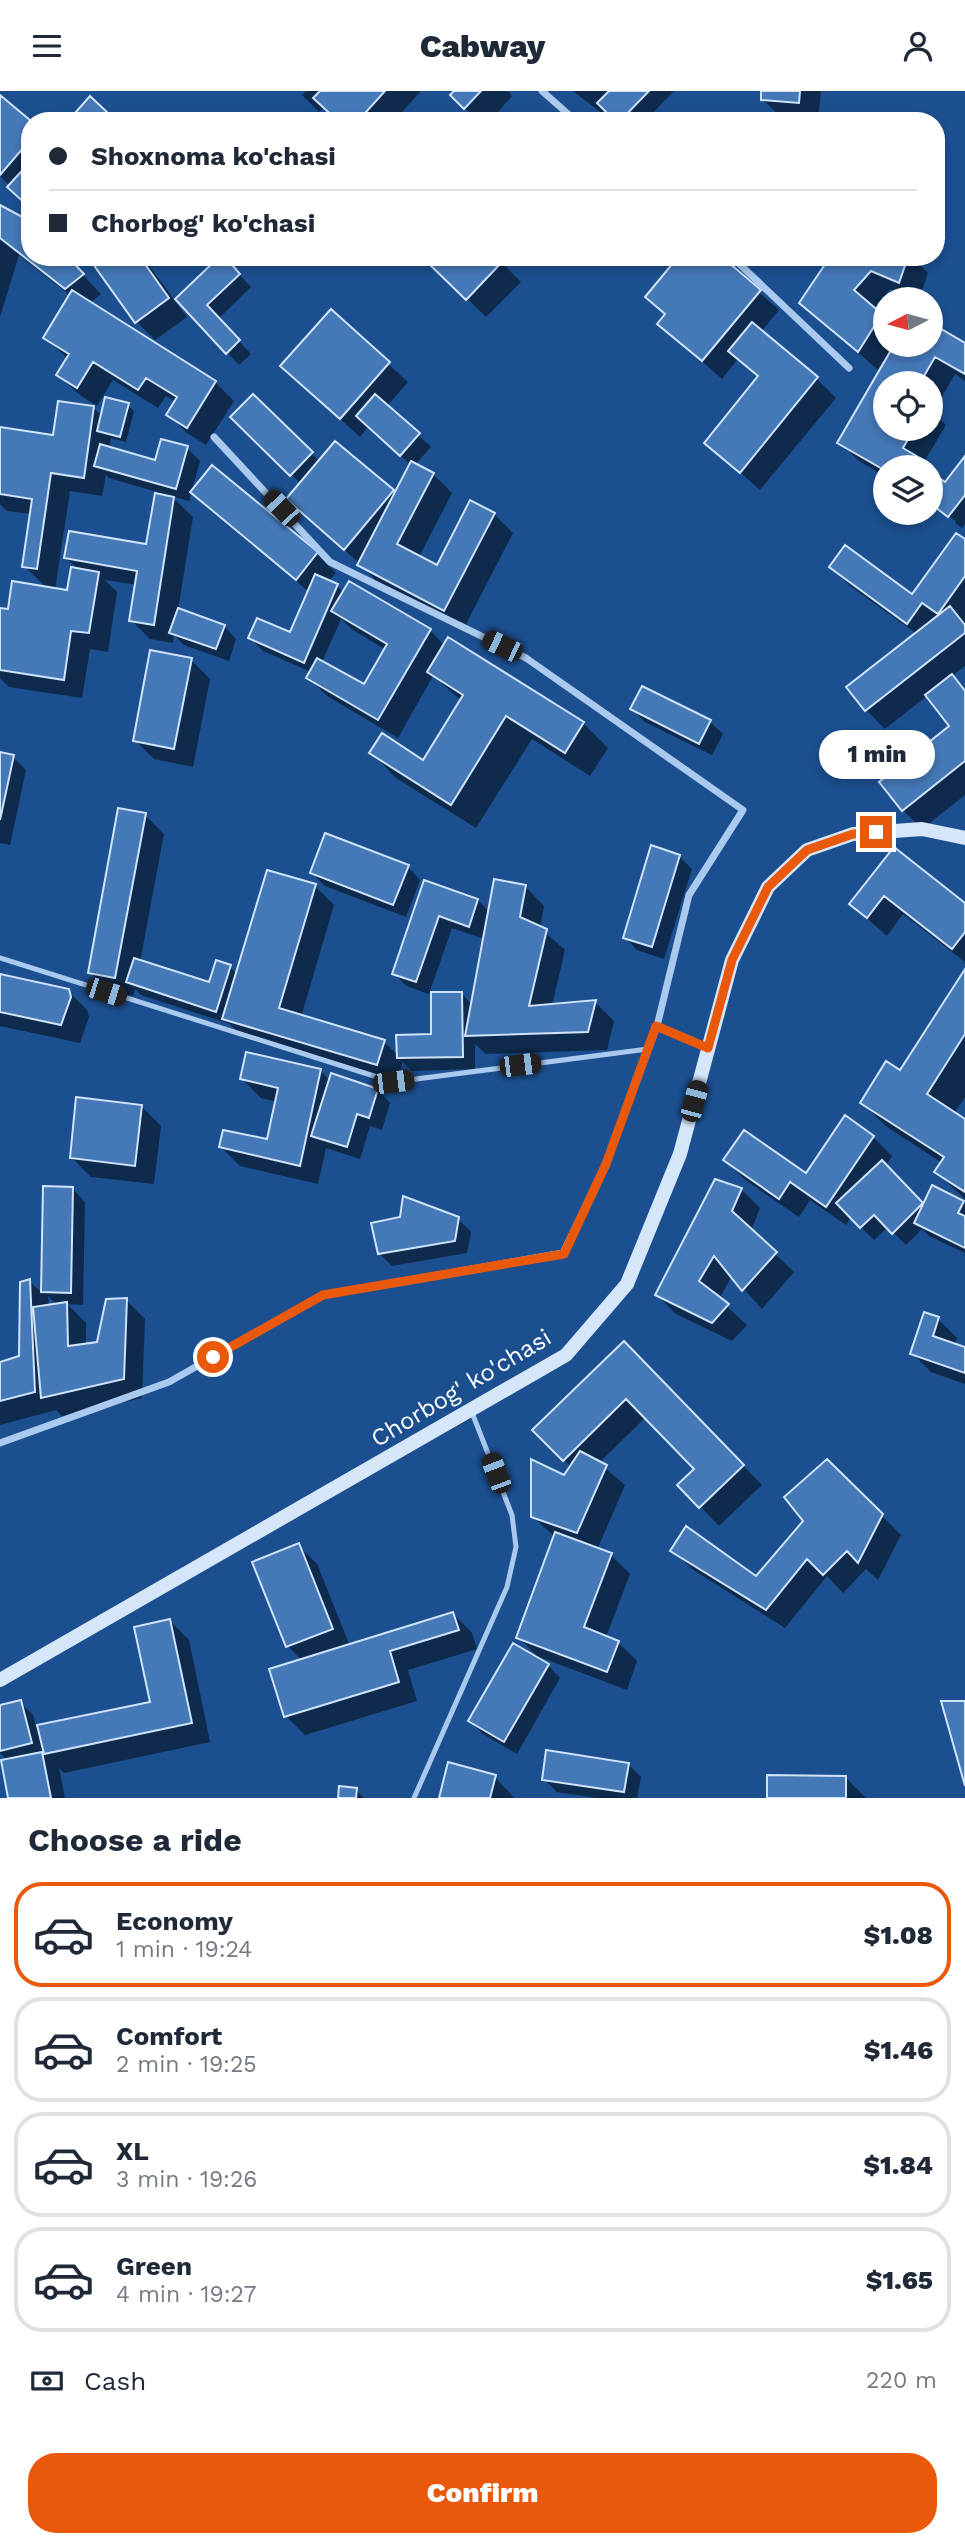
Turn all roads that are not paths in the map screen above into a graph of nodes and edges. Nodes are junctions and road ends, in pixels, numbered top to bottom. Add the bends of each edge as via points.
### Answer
1 (542, 91) edge
2 (566, 112) edge
3 (741, 266) edge
4 (849, 368) dead end
5 (214, 437) dead end
6 (965, 838) edge
7 (0, 958) edge
8 (656, 1026) junction
9 (708, 1048) junction
10 (648, 1049) junction
11 (471, 1410) junction
12 (0, 1443) edge
13 (0, 1680) edge
14 (414, 1798) edge

1 - 2 street
3 - 4 street
5 - 8 street via 331,562 526,658 743,810 690,895
6 - 9 street, Chorbog' ko'chasi via 922,829 853,834 807,850 768,887 732,960
7 - 10 lane via 393,1082
8 - 9 street
8 - 10 street
9 - 11 street, Chorbog' ko'chasi via 680,1154 627,1284 566,1355
10 - 12 street via 606,1164 564,1254 323,1295 169,1382
11 - 13 street, Chorbog' ko'chasi
11 - 14 lane via 512,1515 516,1547 507,1587

